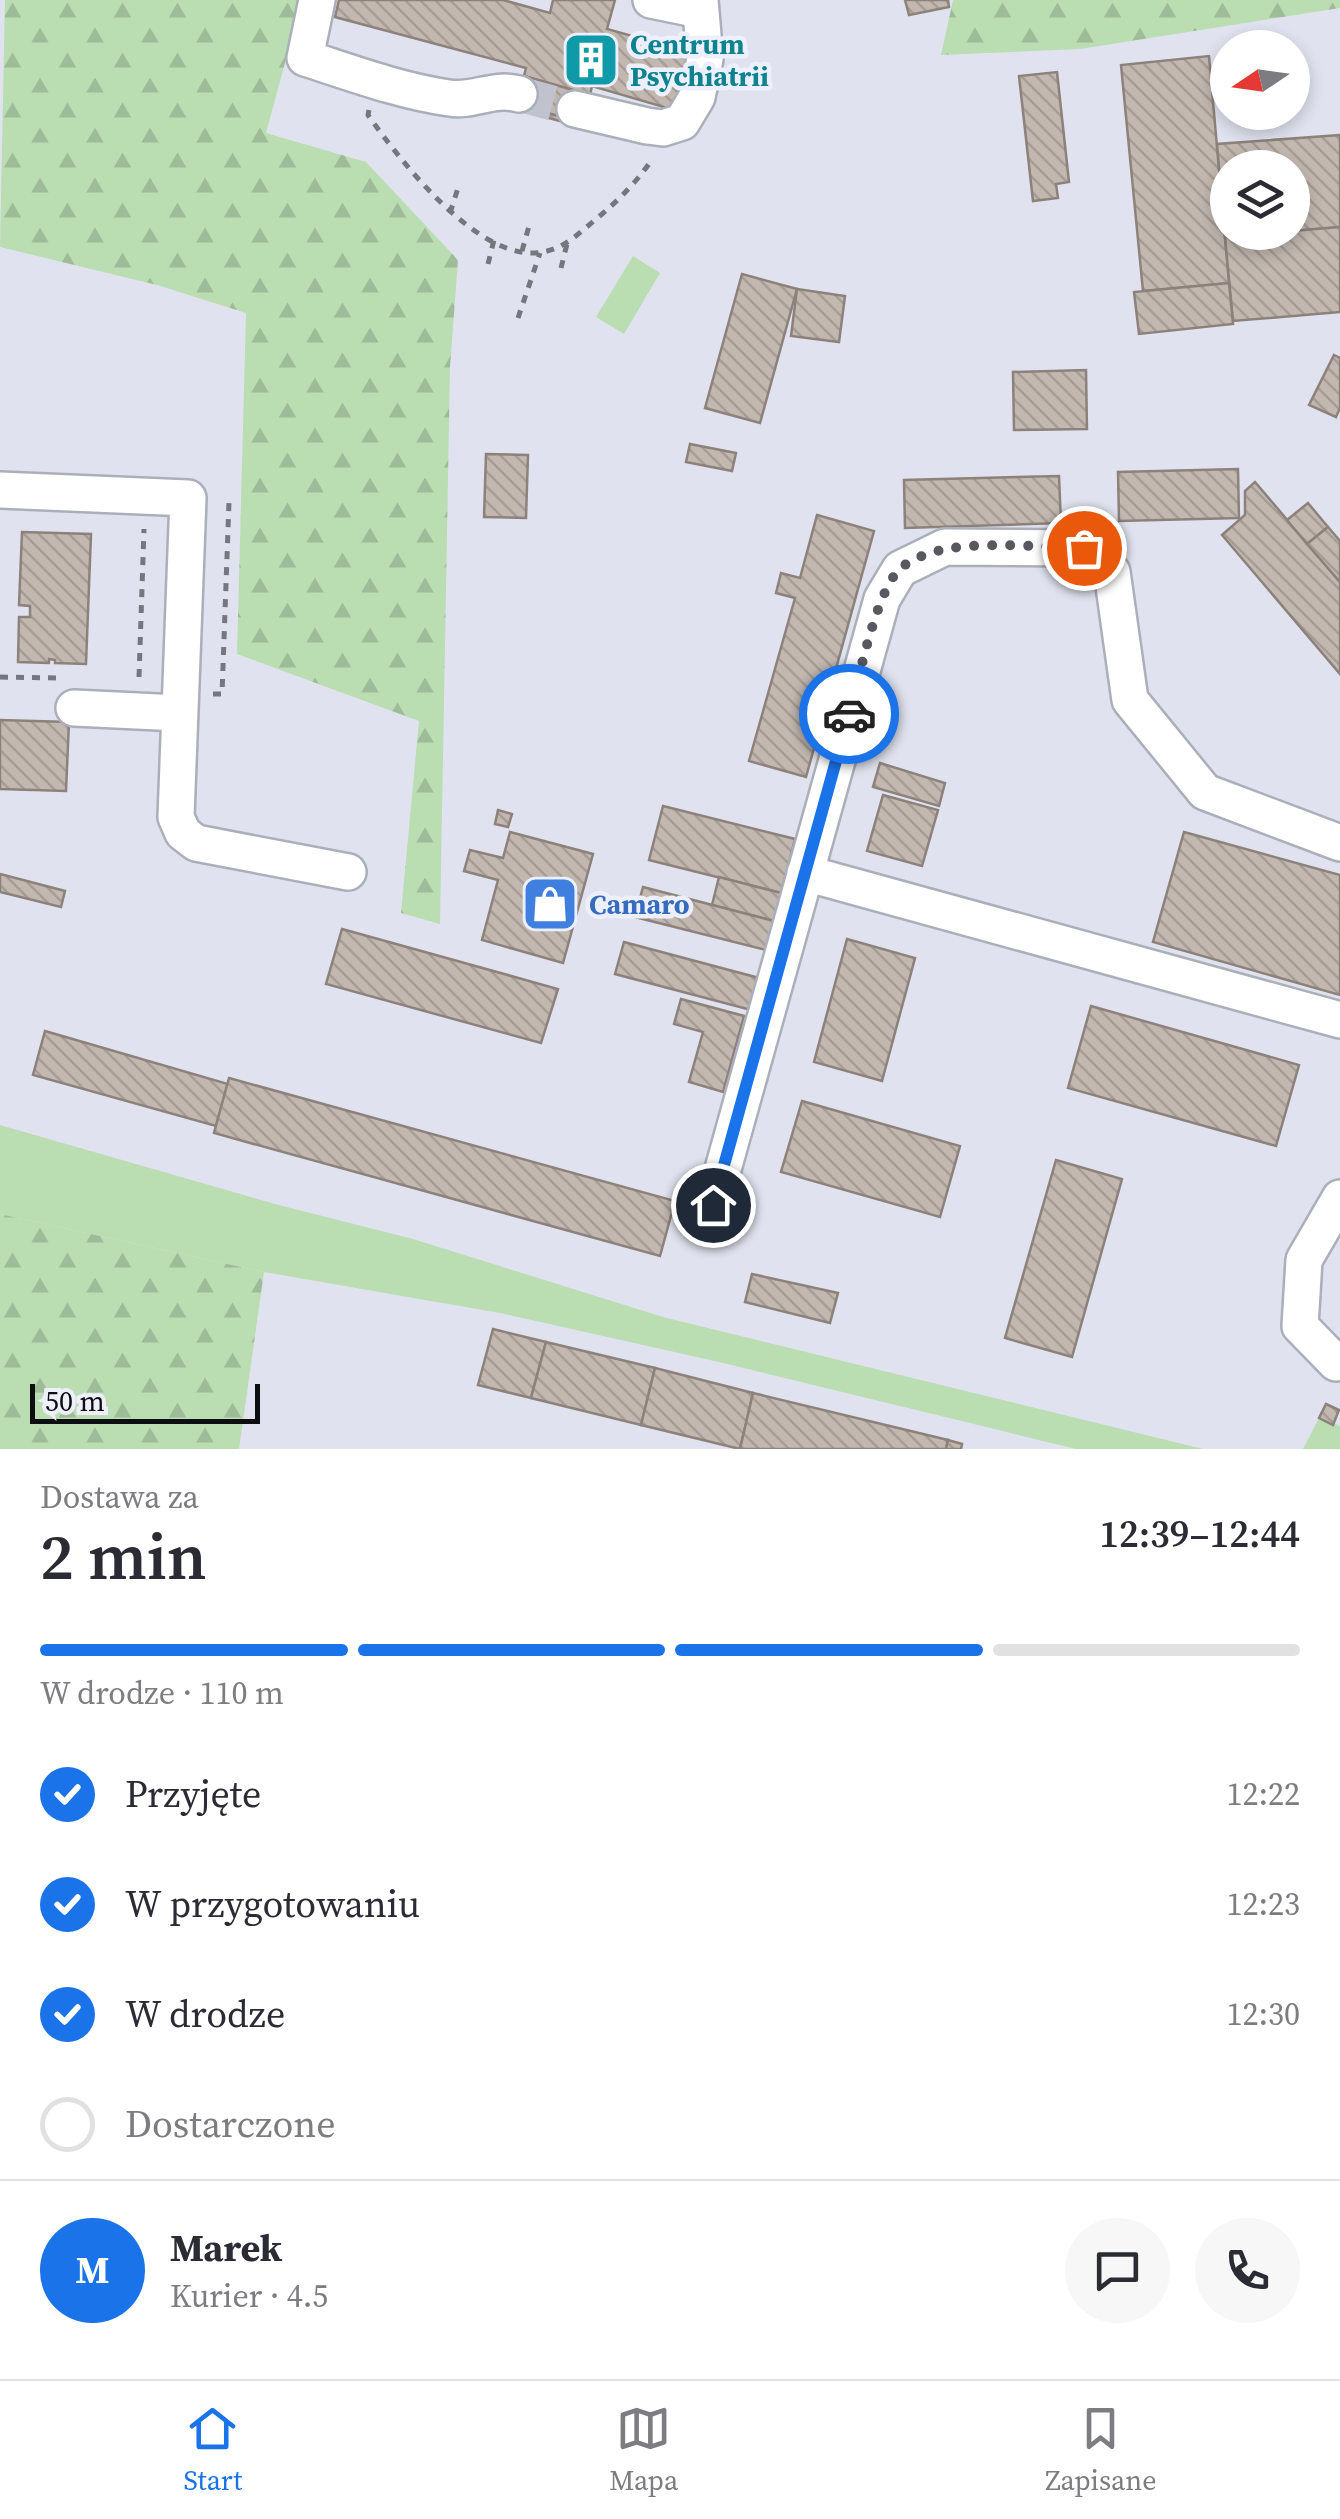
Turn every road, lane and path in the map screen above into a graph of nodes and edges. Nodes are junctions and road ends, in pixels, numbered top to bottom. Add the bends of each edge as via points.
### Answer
1 (317, 0) edge
2 (651, 0) edge
3 (700, 5) edge
4 (376, 81) junction
5 (519, 94) tunnel mouth
6 (575, 109) tunnel mouth
7 (663, 128) junction
8 (458, 188) dead end
9 (450, 213) junction
10 (529, 226) dead end
11 (494, 240) junction
12 (567, 244) junction
13 (522, 250) junction
14 (540, 253) junction
15 (488, 264) dead end
16 (561, 268) dead end
17 (518, 318) dead end
18 (0, 490) edge
19 (229, 502) dead end
20 (145, 515) dead end
21 (179, 703) junction
22 (74, 708) dead end
23 (138, 710) junction
24 (1340, 843) edge
25 (348, 872) dead end
26 (805, 873) junction
27 (1340, 1020) edge
28 (1340, 1198) edge
29 (713, 1205) dead end
30 (1336, 1363) dead end

1 - 4 lane via 304,58
2 - 3 lane
3 - 7 lane via 705,58 697,96 682,122
4 - 5 lane via 454,100 502,89
4 - 9 path via 368,114
6 - 7 lane
7 - 12 path via 664,141 623,196
8 - 9 path
9 - 11 path
10 - 13 path
11 - 13 path
11 - 15 path
12 - 14 path
12 - 16 path
13 - 14 path
14 - 17 path
18 - 21 lane via 188,498
19 - 21 path via 222,694
20 - 23 path
21 - 23 lane
21 - 25 lane via 176,817 183,833 219,848
22 - 23 lane
24 - 26 lane via 1204,792 1130,700 1112,572 1084,548 945,547 900,568 882,598
26 - 27 lane
26 - 29 lane
28 - 30 lane via 1304,1260 1300,1326

